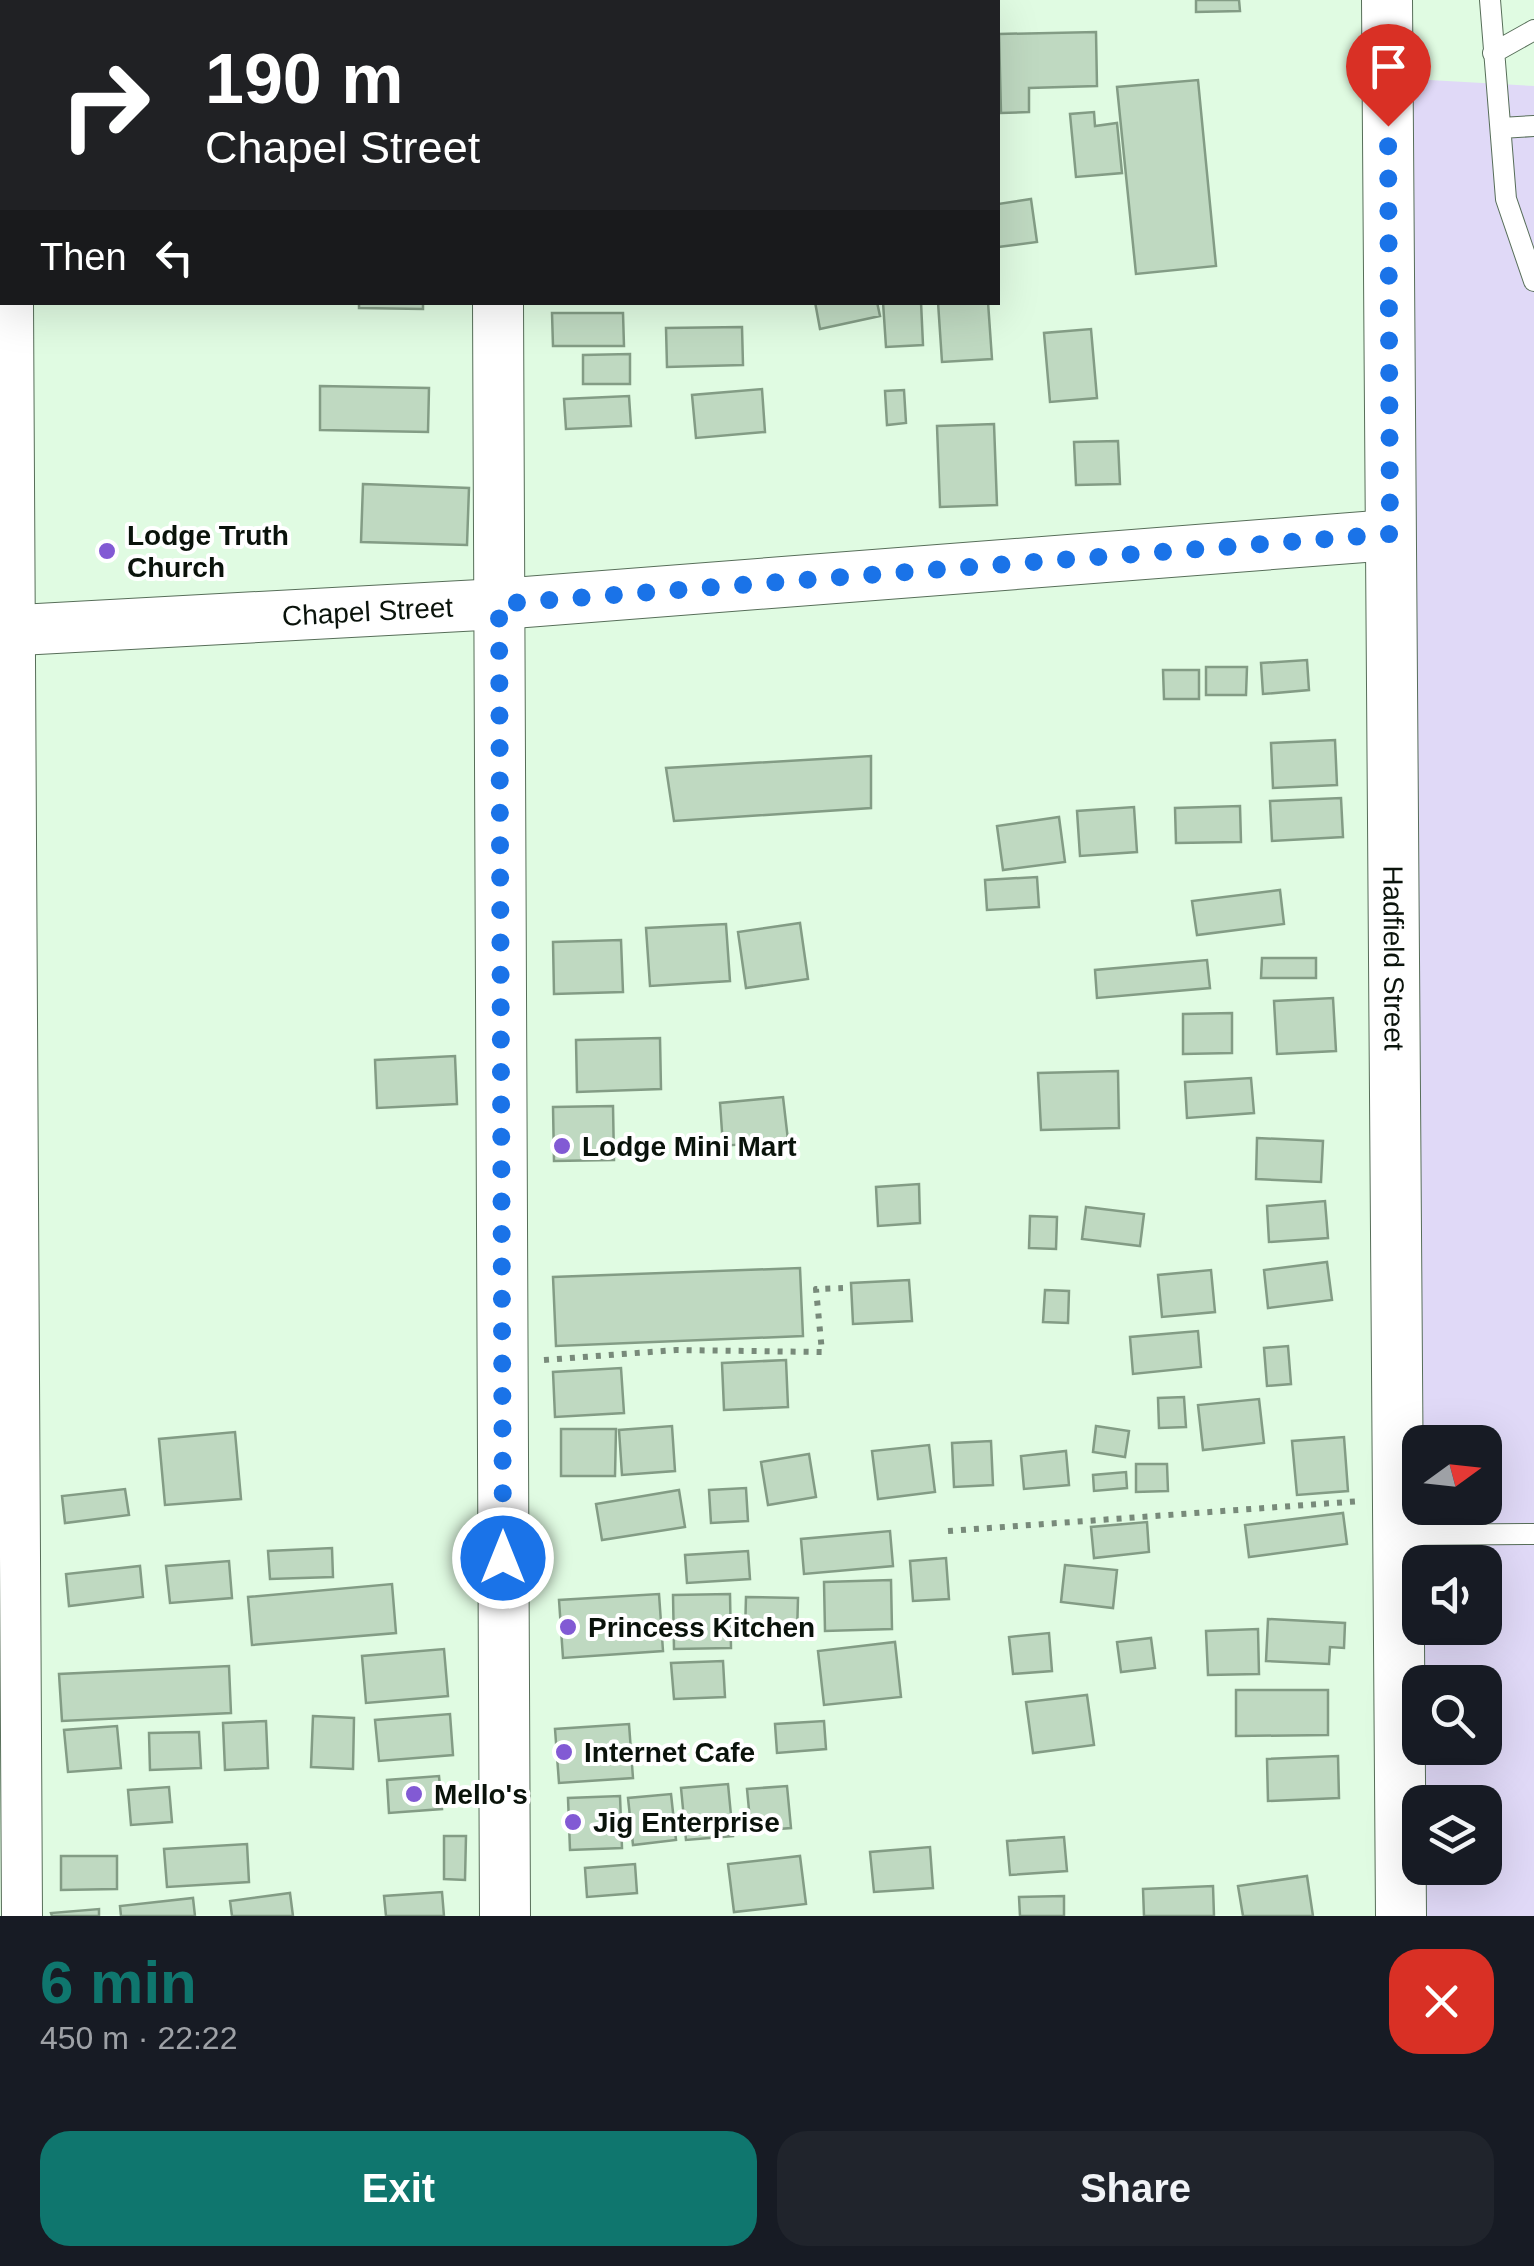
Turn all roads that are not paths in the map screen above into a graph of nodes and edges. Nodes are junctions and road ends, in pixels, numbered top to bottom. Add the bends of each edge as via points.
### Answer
1 (1387, 0) edge
2 (1490, 0) edge
3 (1534, 30) edge
4 (1493, 53) junction
5 (1534, 126) edge
6 (1501, 128) junction
7 (1526, 246) edge
8 (1534, 281) edge
9 (13, 305) edge
10 (498, 305) edge
11 (1390, 534) junction
12 (499, 604) junction
13 (7, 630) edge
14 (1398, 1516) junction
15 (1534, 1534) edge
16 (22, 1916) edge
17 (504, 1916) edge
18 (1401, 1916) edge

1 - 11 street, Hadfield Street
2 - 4 lane
3 - 4 lane
4 - 6 lane
5 - 6 lane
6 - 7 lane via 1506,199
7 - 8 lane
9 - 13 street
10 - 12 street
11 - 12 street, Chapel Street
11 - 14 street, Hadfield Street
12 - 13 street, Chapel Street
12 - 17 street
13 - 16 street
14 - 15 lane
14 - 18 street, Hadfield Street

